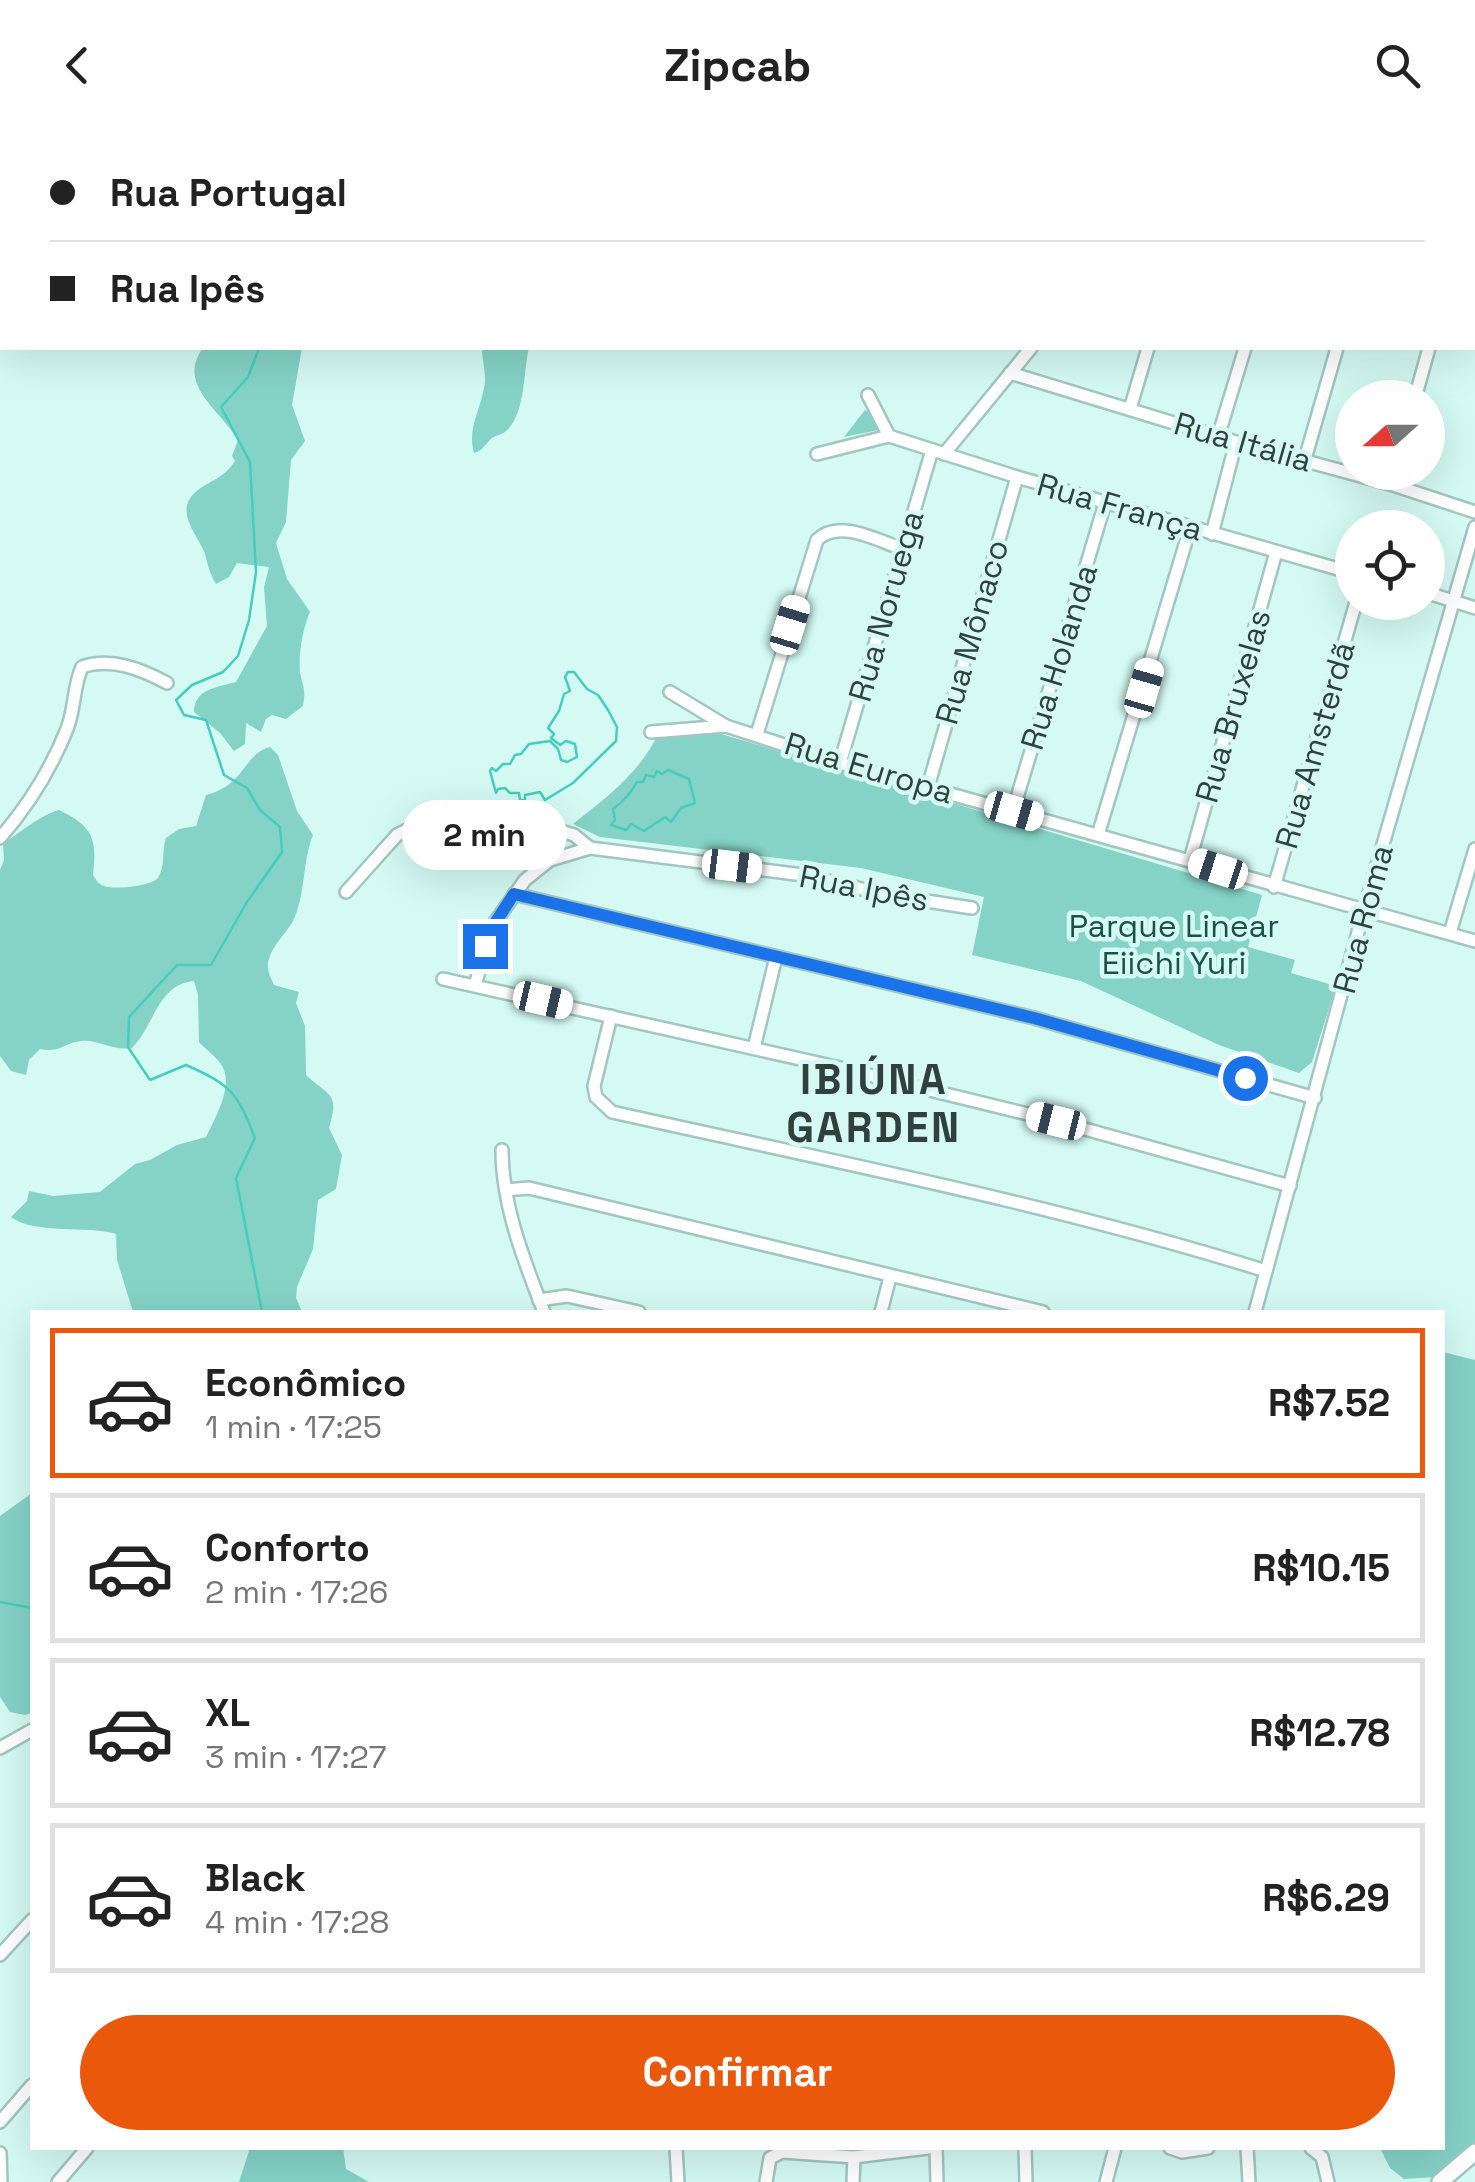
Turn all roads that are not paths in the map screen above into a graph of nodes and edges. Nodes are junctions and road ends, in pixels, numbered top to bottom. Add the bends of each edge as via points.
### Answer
1 (1029, 350) edge
2 (1147, 350) edge
3 (1244, 350) edge
4 (1336, 350) edge
5 (1428, 350) edge
6 (1010, 373) junction
7 (1420, 380) edge
8 (868, 395) dead end
9 (1130, 409) junction
10 (889, 436) junction
11 (1218, 436) junction
12 (1236, 442) junction
13 (938, 452) junction
14 (817, 454) dead end
15 (1305, 460) junction
16 (1335, 466) edge
17 (1017, 477) junction
18 (1421, 490) edge
19 (1105, 502) junction
20 (1475, 512) edge
21 (1475, 527) edge
22 (1190, 528) junction
23 (1212, 534) junction
24 (903, 549) junction
25 (1276, 552) junction
26 (1335, 568) edge
27 (1445, 598) edge
28 (1453, 600) junction
29 (1475, 608) edge
30 (1351, 620) edge
31 (167, 683) dead end
32 (670, 692) dead end
33 (726, 726) junction
34 (651, 732) dead end
35 (757, 734) junction
36 (840, 763) junction
37 (928, 787) junction
38 (1014, 811) junction
39 (547, 827) dead end
40 (1098, 835) junction
41 (0, 838) edge
42 (529, 839) dead end
43 (590, 848) junction
44 (1475, 850) edge
45 (1190, 860) junction
46 (1274, 886) junction
47 (346, 892) dead end
48 (514, 894) junction
49 (972, 908) dead end
50 (1364, 910) junction
51 (1450, 933) junction
52 (1475, 941) edge
53 (776, 957) junction
54 (443, 979) dead end
55 (475, 985) junction
56 (610, 1016) junction
57 (754, 1048) junction
58 (1315, 1098) junction
59 (502, 1150) dead end
60 (1290, 1186) junction
61 (506, 1190) junction
62 (1266, 1271) junction
63 (890, 1277) junction
64 (541, 1306) edge
65 (630, 1310) edge
66 (882, 1310) edge
67 (1033, 1310) edge
68 (1256, 1310) edge
69 (30, 1731) edge
70 (0, 1748) edge
71 (30, 1922) edge
72 (0, 1955) edge
73 (30, 2087) edge
74 (1, 2120) edge
75 (85, 2150) edge
76 (676, 2150) edge
77 (912, 2150) edge
78 (936, 2150) edge
79 (1025, 2150) edge
80 (1114, 2150) edge
81 (1247, 2150) edge
82 (1313, 2150) edge
83 (1475, 2152) edge
84 (0, 2153) edge
85 (854, 2157) junction
86 (1, 2182) edge
87 (58, 2182) edge
88 (678, 2182) edge
89 (766, 2182) edge
90 (854, 2182) edge
91 (937, 2182) edge
92 (1026, 2182) edge
93 (1106, 2182) edge
94 (1249, 2182) edge
95 (1328, 2182) edge
96 (1440, 2182) edge

1 - 6 street
2 - 9 street
3 - 11 street
4 - 15 street
5 - 7 street
6 - 9 street, Rua Itália
6 - 13 street
8 - 10 street
9 - 11 street, Rua Itália
10 - 13 street, Rua França
10 - 14 street
11 - 12 street, Rua Itália
12 - 15 street, Rua Itália
12 - 23 street
13 - 17 street, Rua França
13 - 24 street, Rua Noruega
15 - 16 street, Rua Itália
17 - 19 street, Rua França
17 - 37 street, Rua Mônaco
18 - 20 street, Rua Itália
19 - 22 street, Rua França
19 - 38 street, Rua Holanda
21 - 28 street, Rua Roma
22 - 23 street, Rua França
22 - 40 street
23 - 25 street, Rua França
24 - 35 street via 843,530 817,540
24 - 36 street, Rua Noruega
25 - 26 street, Rua França
25 - 45 street, Rua Bruxelas
27 - 28 street
28 - 29 street
28 - 50 street, Rua Roma
30 - 46 street, Rua Amsterdã
31 - 41 street via 121,665 82,668 68,726 35,792
32 - 33 street, Rua Europa
33 - 34 street, Rua Europa
33 - 35 street, Rua Europa
35 - 36 street, Rua Europa
36 - 37 street, Rua Europa
37 - 38 street, Rua Europa
38 - 40 street, Rua Europa
39 - 43 street
40 - 45 street, Rua Europa
42 - 47 street via 494,814 425,821 398,834
43 - 48 street, Rua Ipês via 550,860
43 - 49 street, Rua Ipês via 802,875
44 - 51 street
45 - 46 street, Rua Europa
46 - 50 street, Rua Europa
48 - 53 street
48 - 55 street, Rua Ipês via 493,926
50 - 51 street, Rua Europa
50 - 58 street, Rua Roma
51 - 52 street, Rua Europa
53 - 57 street
53 - 58 street via 1034,1018
54 - 55 street
55 - 56 street
56 - 57 street
56 - 62 street via 594,1086 612,1112 1154,1236
57 - 60 street
58 - 60 street, Rua Roma
59 - 61 street
60 - 62 street, Rua Roma
61 - 63 street via 528,1188
61 - 64 street
62 - 68 street, Rua Roma
63 - 66 street
63 - 67 street
64 - 65 street via 567,1296
69 - 70 street
71 - 72 street
73 - 74 street
75 - 87 street
76 - 88 street
77 - 85 street
78 - 91 street
79 - 92 street
80 - 93 street
81 - 94 street
82 - 95 street
83 - 96 main road
84 - 86 street
85 - 89 street via 782,2152 770,2158
85 - 90 street

